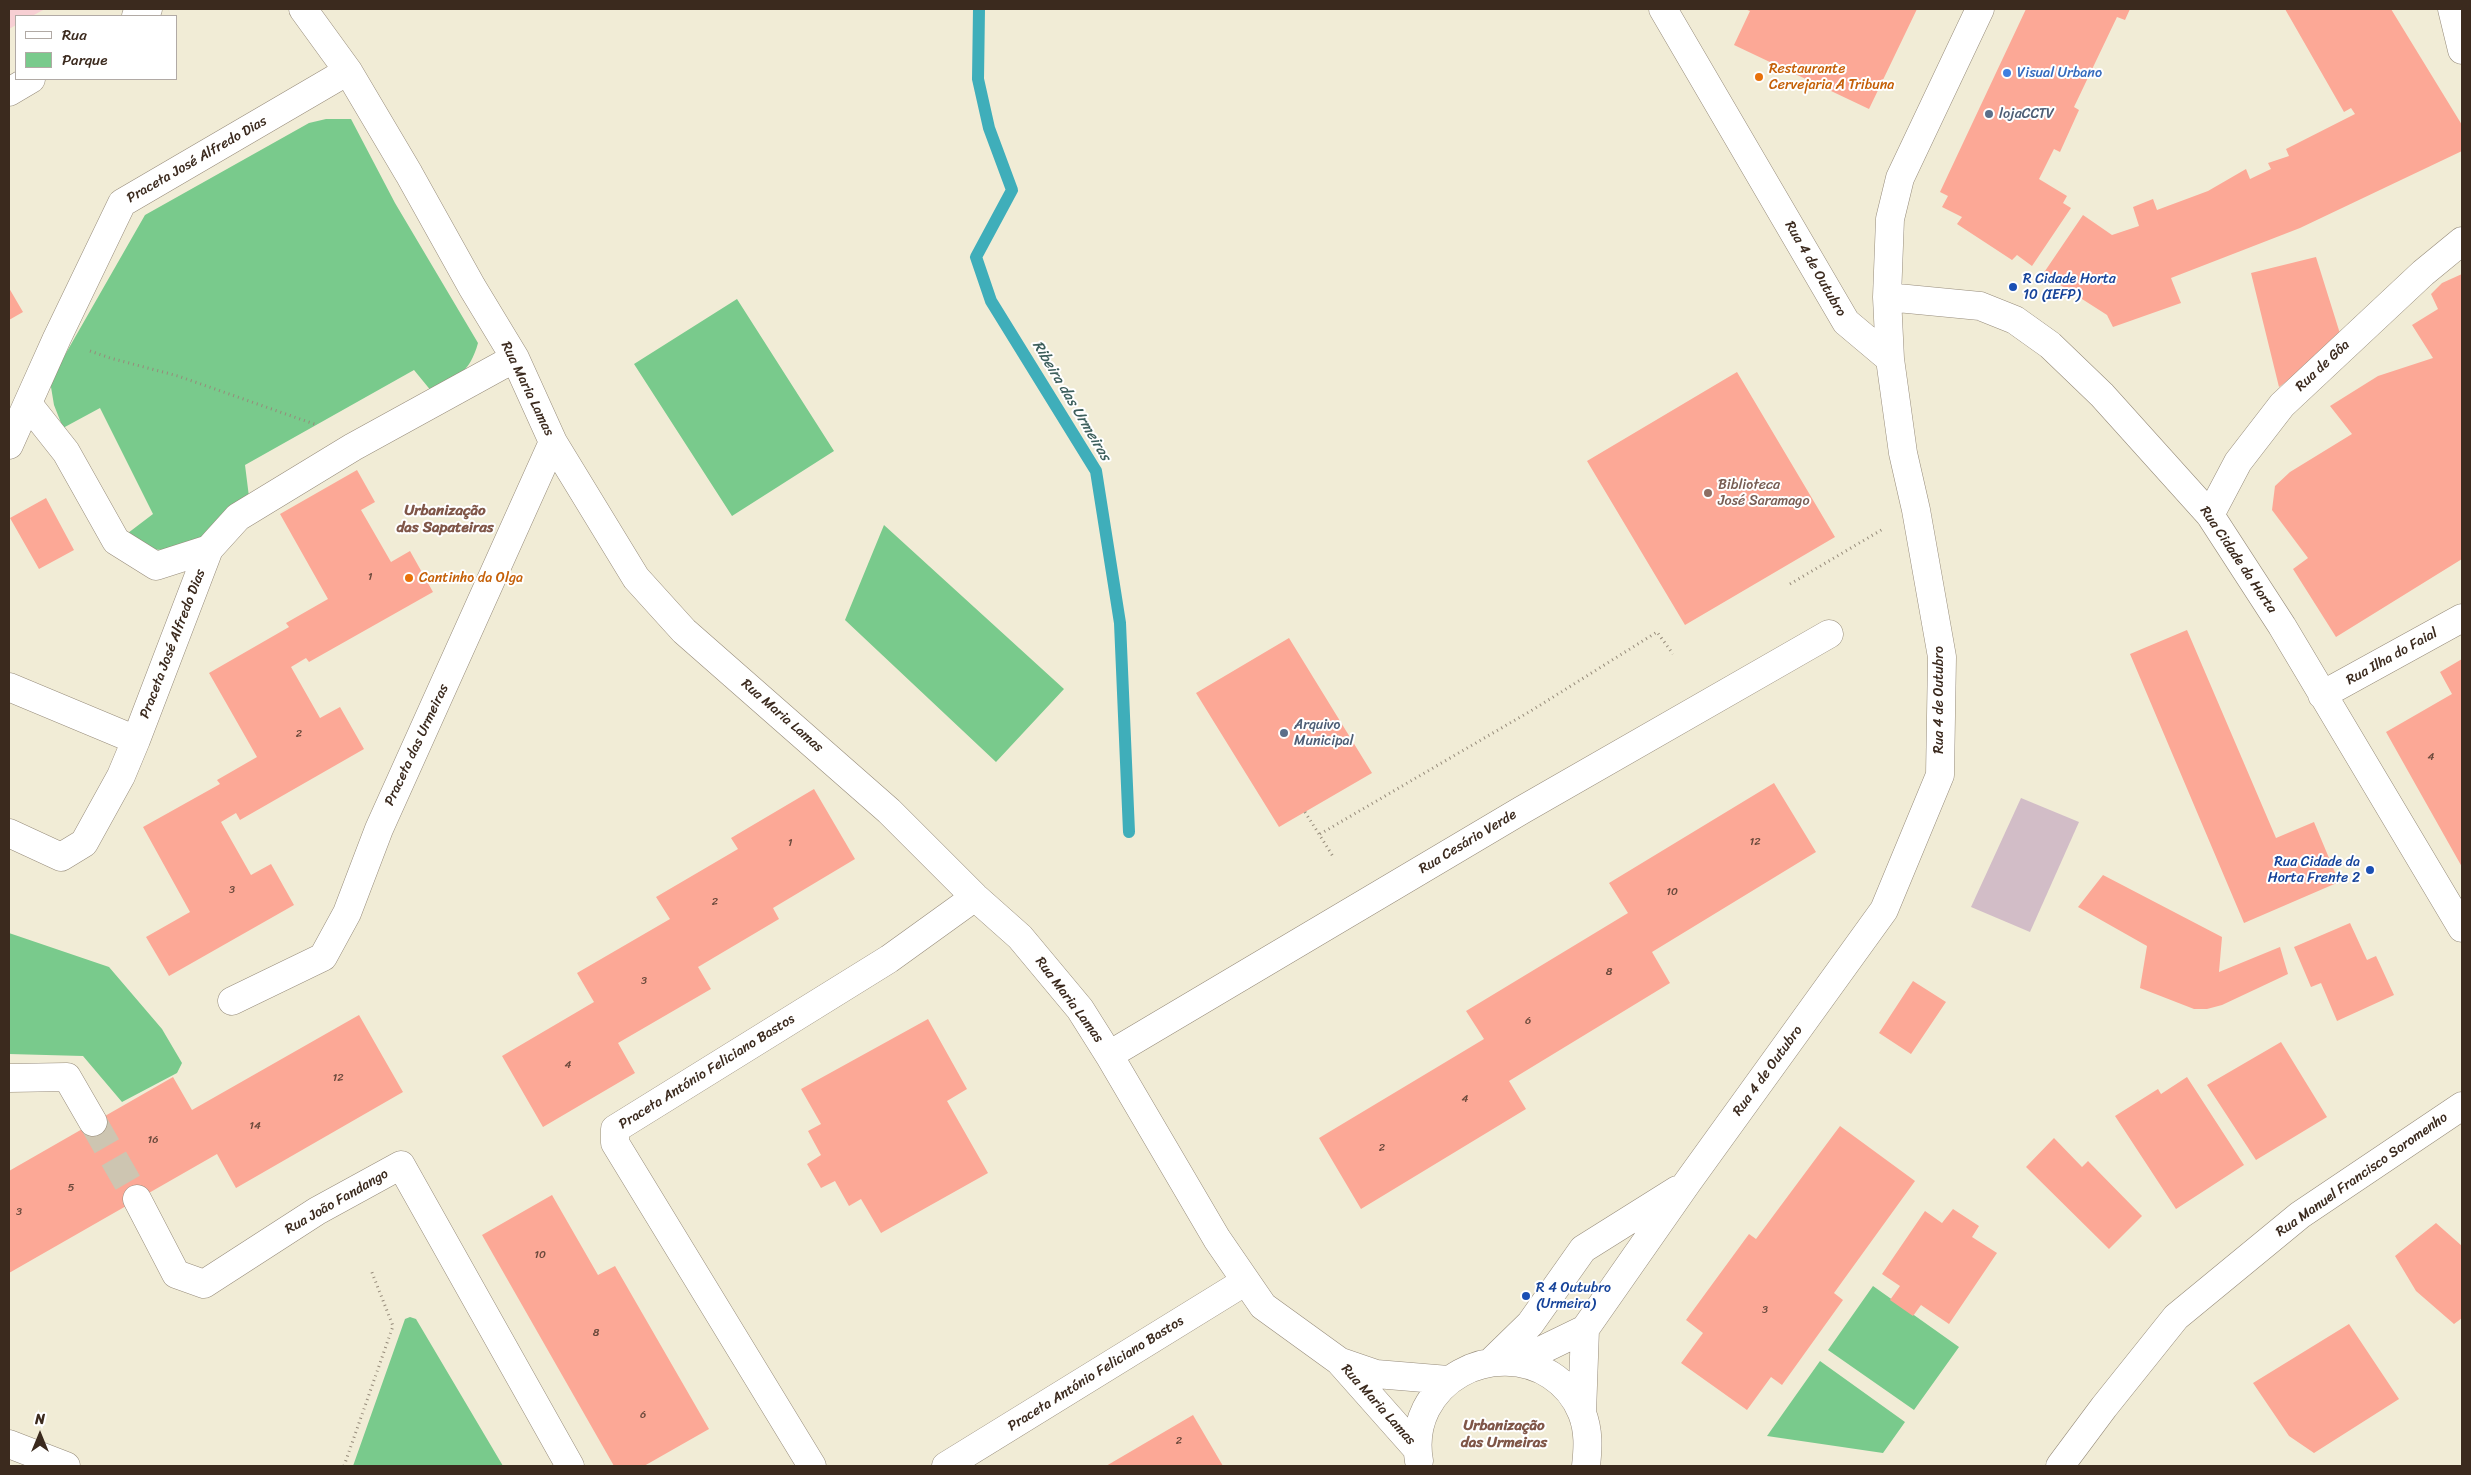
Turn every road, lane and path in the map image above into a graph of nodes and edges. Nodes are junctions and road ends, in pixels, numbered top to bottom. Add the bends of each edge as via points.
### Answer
1 (303, 9) edge
2 (1663, 9) edge
3 (1980, 9) edge
4 (2452, 9) edge
5 (2462, 50) edge
6 (348, 71) junction
7 (29, 80) edge
8 (9, 92) edge
9 (2462, 241) edge
10 (1887, 296) junction
11 (57, 338) junction
12 (515, 358) junction
13 (1890, 359) junction
14 (28, 404) junction
15 (553, 442) junction
16 (9, 444) edge
17 (352, 447) junction
18 (1916, 510) junction
19 (2210, 514) junction
20 (209, 549) junction
21 (1790, 584) dead end
22 (2462, 618) edge
23 (1829, 634) dead end
24 (1673, 654) dead end
25 (9, 687) edge
26 (2322, 695) junction
27 (136, 740) junction
28 (1305, 812) dead end
29 (9, 833) edge
30 (1320, 834) junction
31 (1334, 858) dead end
32 (975, 897) junction
33 (2462, 928) edge
34 (232, 1001) dead end
35 (1109, 1055) junction
36 (9, 1078) edge
37 (2462, 1106) edge
38 (93, 1122) tunnel mouth
39 (1687, 1183) junction
40 (137, 1200) tunnel mouth
41 (371, 1270) dead end
42 (1246, 1281) junction
43 (1585, 1329) junction
44 (1339, 1361) junction
45 (1504, 1362) junction
46 (1448, 1380) junction
47 (1582, 1413) junction
48 (9, 1444) edge
49 (1419, 1458) edge
50 (66, 1466) edge
51 (344, 1466) edge
52 (570, 1466) edge
53 (812, 1466) edge
54 (946, 1466) edge
55 (1586, 1466) edge
56 (1595, 1466) edge
57 (2060, 1466) edge

1 - 6 street, Rua Maria Lamas
2 - 13 street, Rua 4 de Outubro via 1846,322
3 - 10 street via 1900,178 1890,219
4 - 5 street
6 - 11 street, Praceta José Alfredo Dias via 122,203
6 - 12 street, Rua Maria Lamas
7 - 8 street
9 - 19 street, Rua de Gôa via 2423,273 2282,405 2238,462
10 - 13 street
10 - 19 street, Rua Cidade da Horta via 1980,306 2015,320 2050,345 2102,395
11 - 14 street, Praceta José Alfredo Dias
11 - 17 path via 337,432
12 - 15 street, Rua Maria Lamas
12 - 17 street, Praceta José Alfredo Dias
13 - 18 street, Rua 4 de Outubro via 1903,453
14 - 16 street, Praceta José Alfredo Dias
14 - 20 street, Praceta José Alfredo Dias via 66,452 116,541 156,566
15 - 32 street, Rua Maria Lamas via 636,578 684,631 889,811
15 - 34 street, Praceta das Urmeiras via 379,829 346,914 323,957
17 - 20 street, Praceta José Alfredo Dias via 238,517
18 - 21 path
18 - 39 street, Rua 4 de Outubro via 1942,657 1940,775 1884,910
19 - 26 street, Rua Cidade da Horta
20 - 27 street, Praceta José Alfredo Dias
22 - 26 street, Rua Ilha do Faial
23 - 35 street, Rua Cesário Verde via 1522,810
24 - 30 path via 1657,632 1534,709
25 - 27 street
26 - 33 street, Rua Cidade da Horta
27 - 29 street, Praceta José Alfredo Dias via 121,776 84,843 61,857
28 - 30 path
30 - 31 path
32 - 35 street, Rua Maria Lamas via 1020,937 1080,1010
32 - 53 street, Praceta António Feliciano Bastos via 889,959 615,1129 615,1143
35 - 42 street, Rua Maria Lamas
36 - 38 street via 67,1078
37 - 57 street, Rua Manuel Francisco Soromenho via 2300,1215 2176,1317
39 - 43 street, Rua 4 de Outubro
39 - 45 street via 1583,1249
40 - 52 street, Rua João Fandango via 176,1274 204,1284 318,1211 401,1165
41 - 51 path via 393,1326
42 - 44 street, Rua Maria Lamas via 1263,1306
42 - 54 street, Praceta António Feliciano Bastos
43 - 45 street, Rua 4 de Outubro
43 - 47 street
44 - 46 street, Rua Maria Lamas via 1376,1374
44 - 49 street, Rua Maria Lamas
45 - 46 street, Rua 4 de Outubro via 1468,1368
45 - 47 street via 1544,1371 1566,1389
46 - 49 street via 1432,1399 1421,1420
47 - 55 street via 1589,1438
48 - 50 street
55 - 56 street

